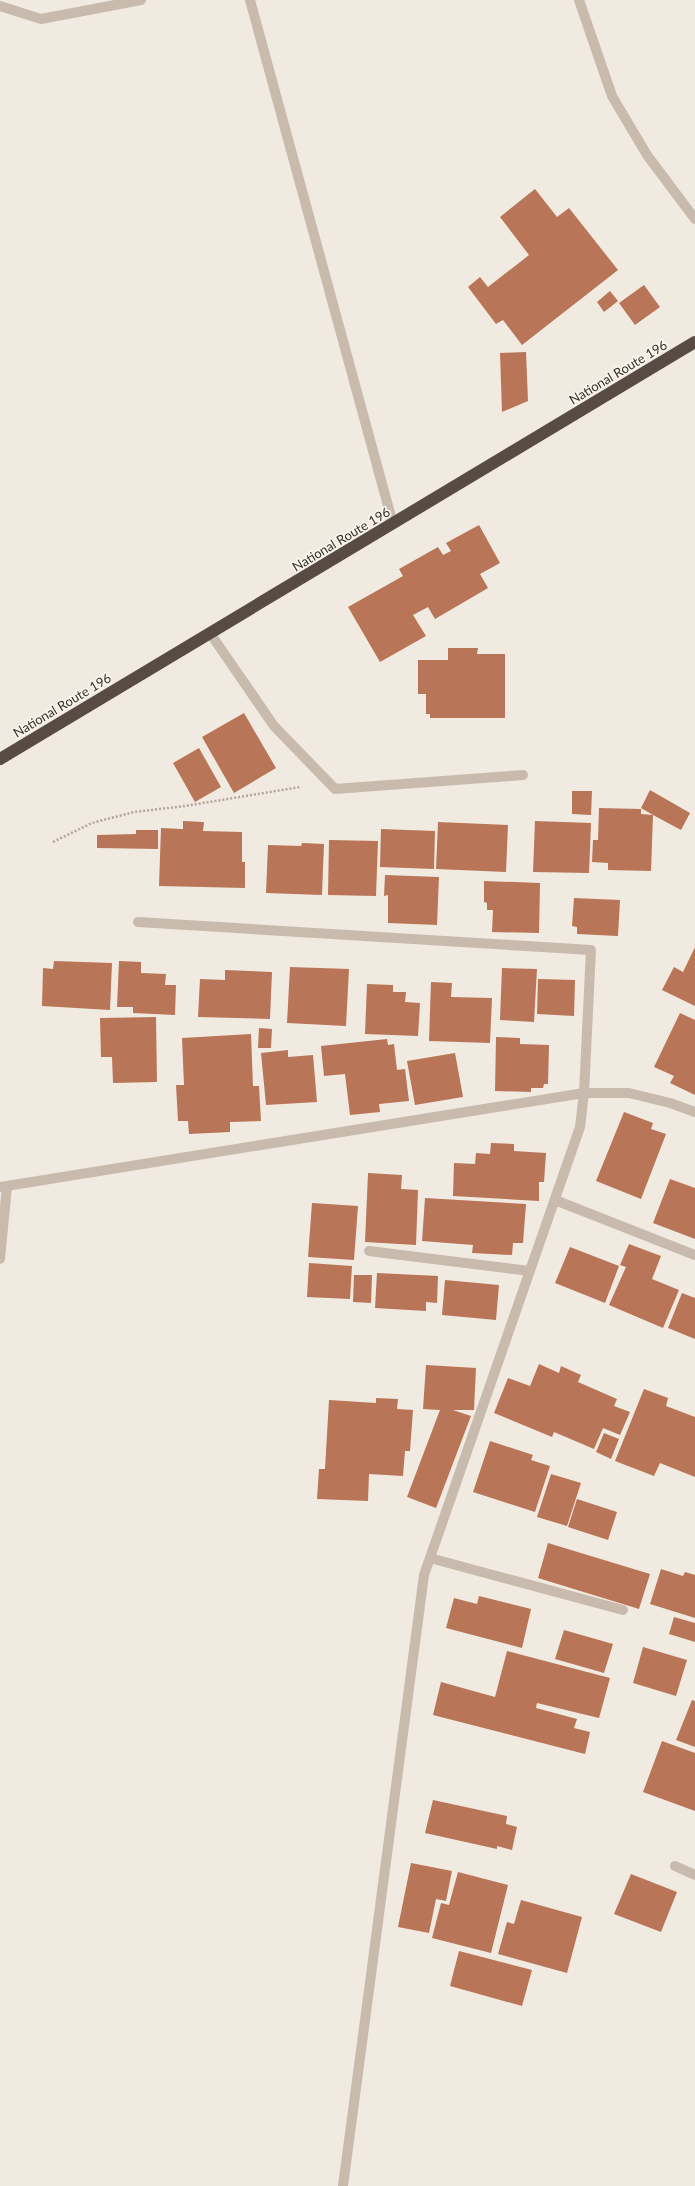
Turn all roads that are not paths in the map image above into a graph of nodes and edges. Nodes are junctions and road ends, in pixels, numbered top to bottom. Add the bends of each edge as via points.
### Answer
1 (141, 0) edge
2 (250, 0) edge
3 (579, 0) edge
4 (0, 6) edge
5 (695, 219) edge
6 (695, 342) edge
7 (393, 524) junction
8 (210, 633) junction
9 (0, 759) edge
10 (523, 775) dead end
11 (138, 922) dead end
12 (584, 1093) junction
13 (695, 1112) edge
14 (4, 1187) edge
15 (555, 1200) junction
16 (369, 1251) dead end
17 (695, 1255) edge
18 (0, 1259) edge
19 (530, 1271) junction
20 (430, 1558) junction
21 (623, 1610) dead end
22 (675, 1866) dead end
23 (695, 1875) edge
24 (343, 2186) edge

1 - 4 street via 41,19
2 - 7 street
3 - 5 street via 612,96 646,155
6 - 7 highway, National Route 196
7 - 8 highway, National Route 196
8 - 9 highway, National Route 196
8 - 10 street via 274,726 335,789
11 - 12 street via 591,950
12 - 13 street via 629,1093
12 - 14 street
12 - 15 street via 580,1127
14 - 18 street
15 - 17 street
15 - 19 street
16 - 19 street
19 - 20 street
20 - 21 street
20 - 24 street via 424,1574
22 - 23 street

